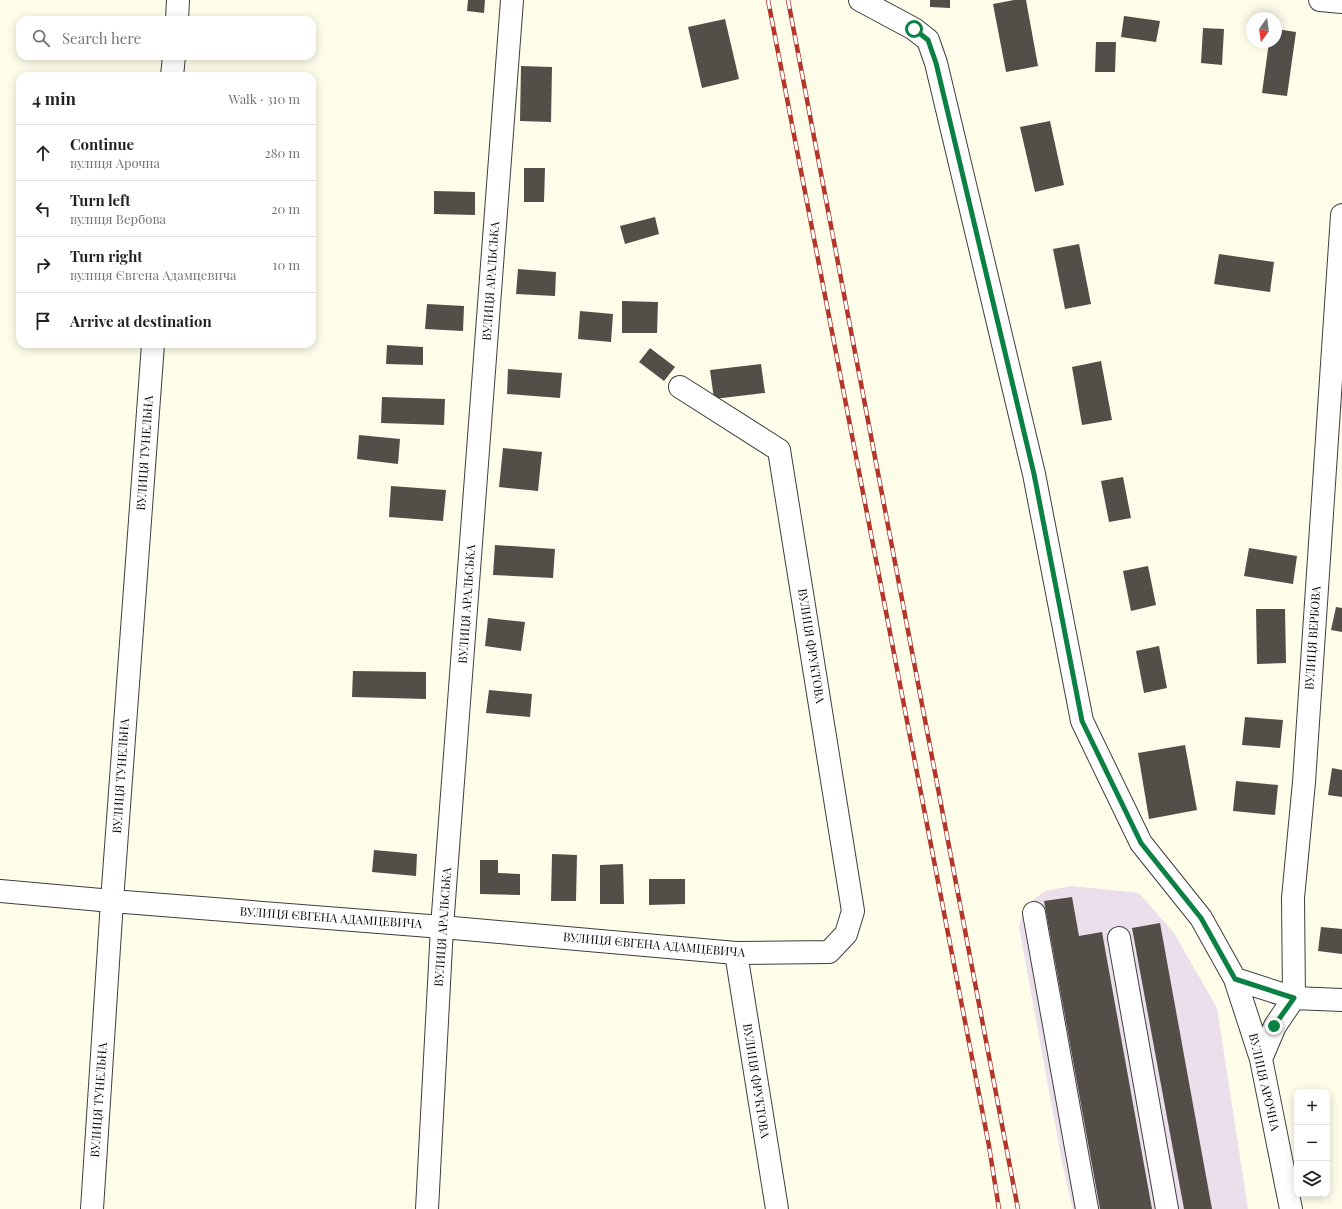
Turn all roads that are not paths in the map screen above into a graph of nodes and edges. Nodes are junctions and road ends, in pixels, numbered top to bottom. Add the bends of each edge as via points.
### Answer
1 (178, 0) edge
2 (512, 0) edge
3 (860, 0) edge
4 (1320, 0) edge
5 (1342, 2) edge
6 (177, 16) edge
7 (174, 60) edge
8 (172, 72) edge
9 (1342, 216) edge
10 (153, 348) edge
11 (680, 387) dead end
12 (0, 891) edge
13 (112, 901) junction
14 (1034, 913) dead end
15 (442, 927) junction
16 (1119, 938) dead end
17 (829, 952) joint
18 (736, 953) junction
19 (1235, 979) junction
20 (1294, 998) junction
21 (1342, 1000) edge
22 (1261, 1059) junction
23 (92, 1209) edge
24 (427, 1209) edge
25 (777, 1209) edge
26 (1087, 1209) edge
27 (1167, 1209) edge
28 (1291, 1209) edge

1 - 6 street
2 - 15 street, ВУЛИЦЯ АРАЛЬСЬКА
3 - 19 street, ВУЛИЦЯ АРОЧНА via 914,29 928,40 936,63 1034,474 1082,721 1141,843 1201,918
4 - 5 street
7 - 8 street
9 - 20 street, ВУЛИЦЯ ВЕРБОВА via 1304,774 1293,898
10 - 13 street, ВУЛИЦЯ ТУНЕЛЬНА
11 - 17 street, ВУЛИЦЯ ФРУКТОВА via 779,450 853,911 846,934
12 - 13 street, ВУЛИЦЯ ЄВГЕНА АДАМЦЕВИЧА
13 - 15 street, ВУЛИЦЯ ЄВГЕНА АДАМЦЕВИЧА
13 - 23 street, ВУЛИЦЯ ТУНЕЛЬНА
14 - 26 street
15 - 18 street, ВУЛИЦЯ ЄВГЕНА АДАМЦЕВИЧА
15 - 24 street, ВУЛИЦЯ АРАЛЬСЬКА
16 - 27 street
17 - 18 street, ВУЛИЦЯ ЄВГЕНА АДАМЦЕВИЧА
18 - 25 street, ВУЛИЦЯ ФРУКТОВА
19 - 20 street
19 - 22 street, ВУЛИЦЯ АРОЧНА
20 - 21 street
20 - 22 street via 1274,1026
22 - 28 street, ВУЛИЦЯ АРОЧНА

